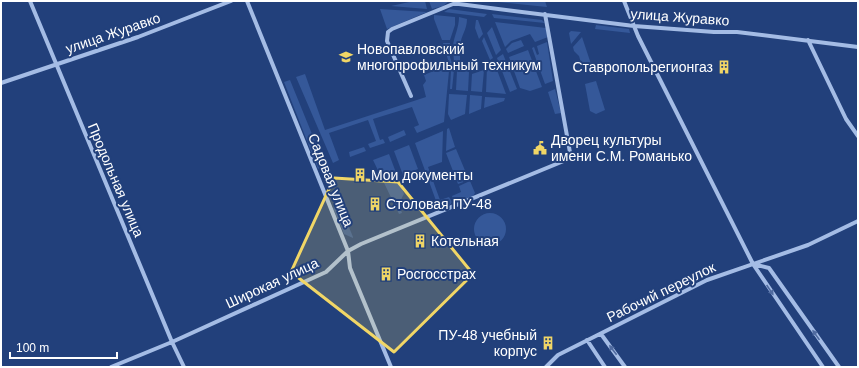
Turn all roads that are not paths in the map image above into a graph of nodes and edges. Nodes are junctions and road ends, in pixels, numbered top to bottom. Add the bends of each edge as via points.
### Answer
1 (30, 1) edge
2 (232, 1) edge
3 (248, 1) edge
4 (624, 1) edge
5 (458, 2) edge
6 (545, 14) junction
7 (634, 26) junction
8 (808, 40) junction
9 (858, 47) edge
10 (56, 64) junction
11 (1, 83) edge
12 (411, 96) dead end
13 (858, 136) edge
14 (858, 221) edge
15 (348, 251) junction
16 (753, 264) junction
17 (601, 334) junction
18 (587, 340) junction
19 (172, 342) junction
20 (111, 367) edge
21 (184, 367) edge
22 (392, 367) edge
23 (546, 367) edge
24 (604, 367) edge
25 (626, 367) edge
26 (823, 367) edge
27 (839, 367) edge

1 - 10 street, Продольная улица
2 - 10 street, улица Журавко via 138,37
3 - 15 street, Садовая улица
4 - 7 street
5 - 6 street, улица Журавко
5 - 12 street, улица Журавко via 388,32 387,41
6 - 7 street, улица Журавко
6 - 15 street, Широкая улица via 571,158
7 - 8 street, улица Журавко via 737,32
7 - 16 street
8 - 9 street, улица Журавко
8 - 13 street via 846,119
10 - 11 street, улица Журавко
10 - 19 street, Продольная улица
14 - 16 street, Рабочий переулок via 808,245
15 - 19 street, Широкая улица via 326,272
15 - 22 street, Садовая улица via 350,268
16 - 17 street, Рабочий переулок via 707,280
16 -> 26 street
27 -> 16 street via 769,268
17 - 18 street, Рабочий переулок
25 -> 17 street
18 - 23 street, Рабочий переулок via 558,355
18 - 24 street
19 - 20 street, Широкая улица
19 - 21 street, Продольная улица

